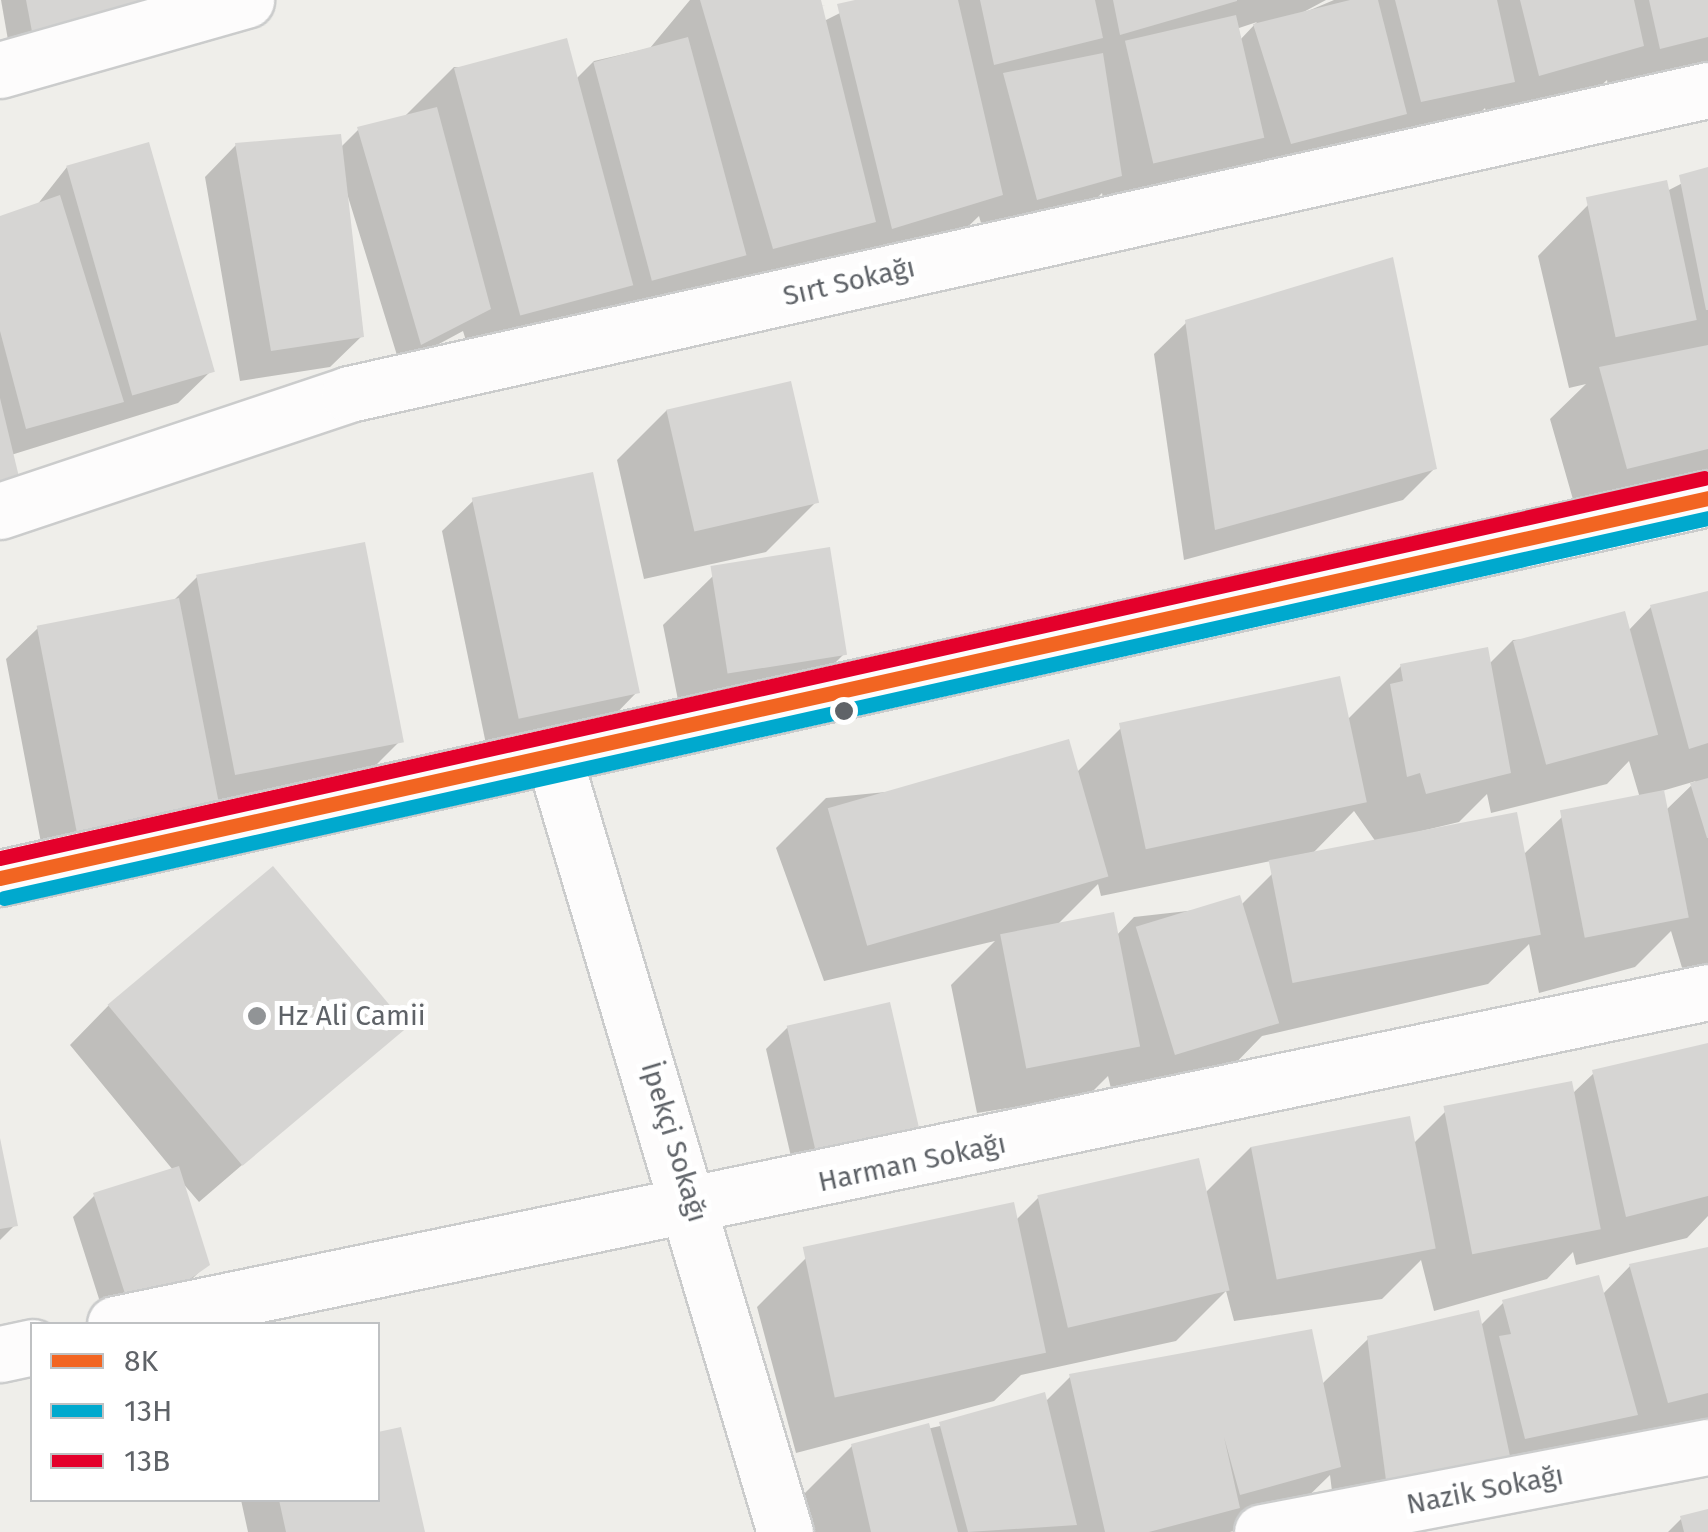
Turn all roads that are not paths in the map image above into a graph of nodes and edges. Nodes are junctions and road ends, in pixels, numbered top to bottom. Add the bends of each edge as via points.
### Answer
1 (246, 0) edge
2 (0, 70) edge
3 (1708, 90) edge
4 (1708, 498) edge
5 (0, 512) edge
6 (553, 755) junction
7 (0, 878) edge
8 (1708, 992) edge
9 (696, 1210) junction
10 (125, 1322) edge
11 (30, 1347) edge
12 (0, 1354) edge
13 (1708, 1447) edge
14 (785, 1532) edge
15 (1262, 1532) edge

1 - 2 street
3 - 5 street, Sırt Sokağı via 349,394
4 - 6 street
6 - 7 street
6 - 9 street, İpekçi Sokağı
8 - 9 street, Harman Sokağı
9 - 10 street, Harman Sokağı
9 - 14 street, İpekçi Sokağı
11 - 12 street
13 - 15 street, Nazik Sokağı

